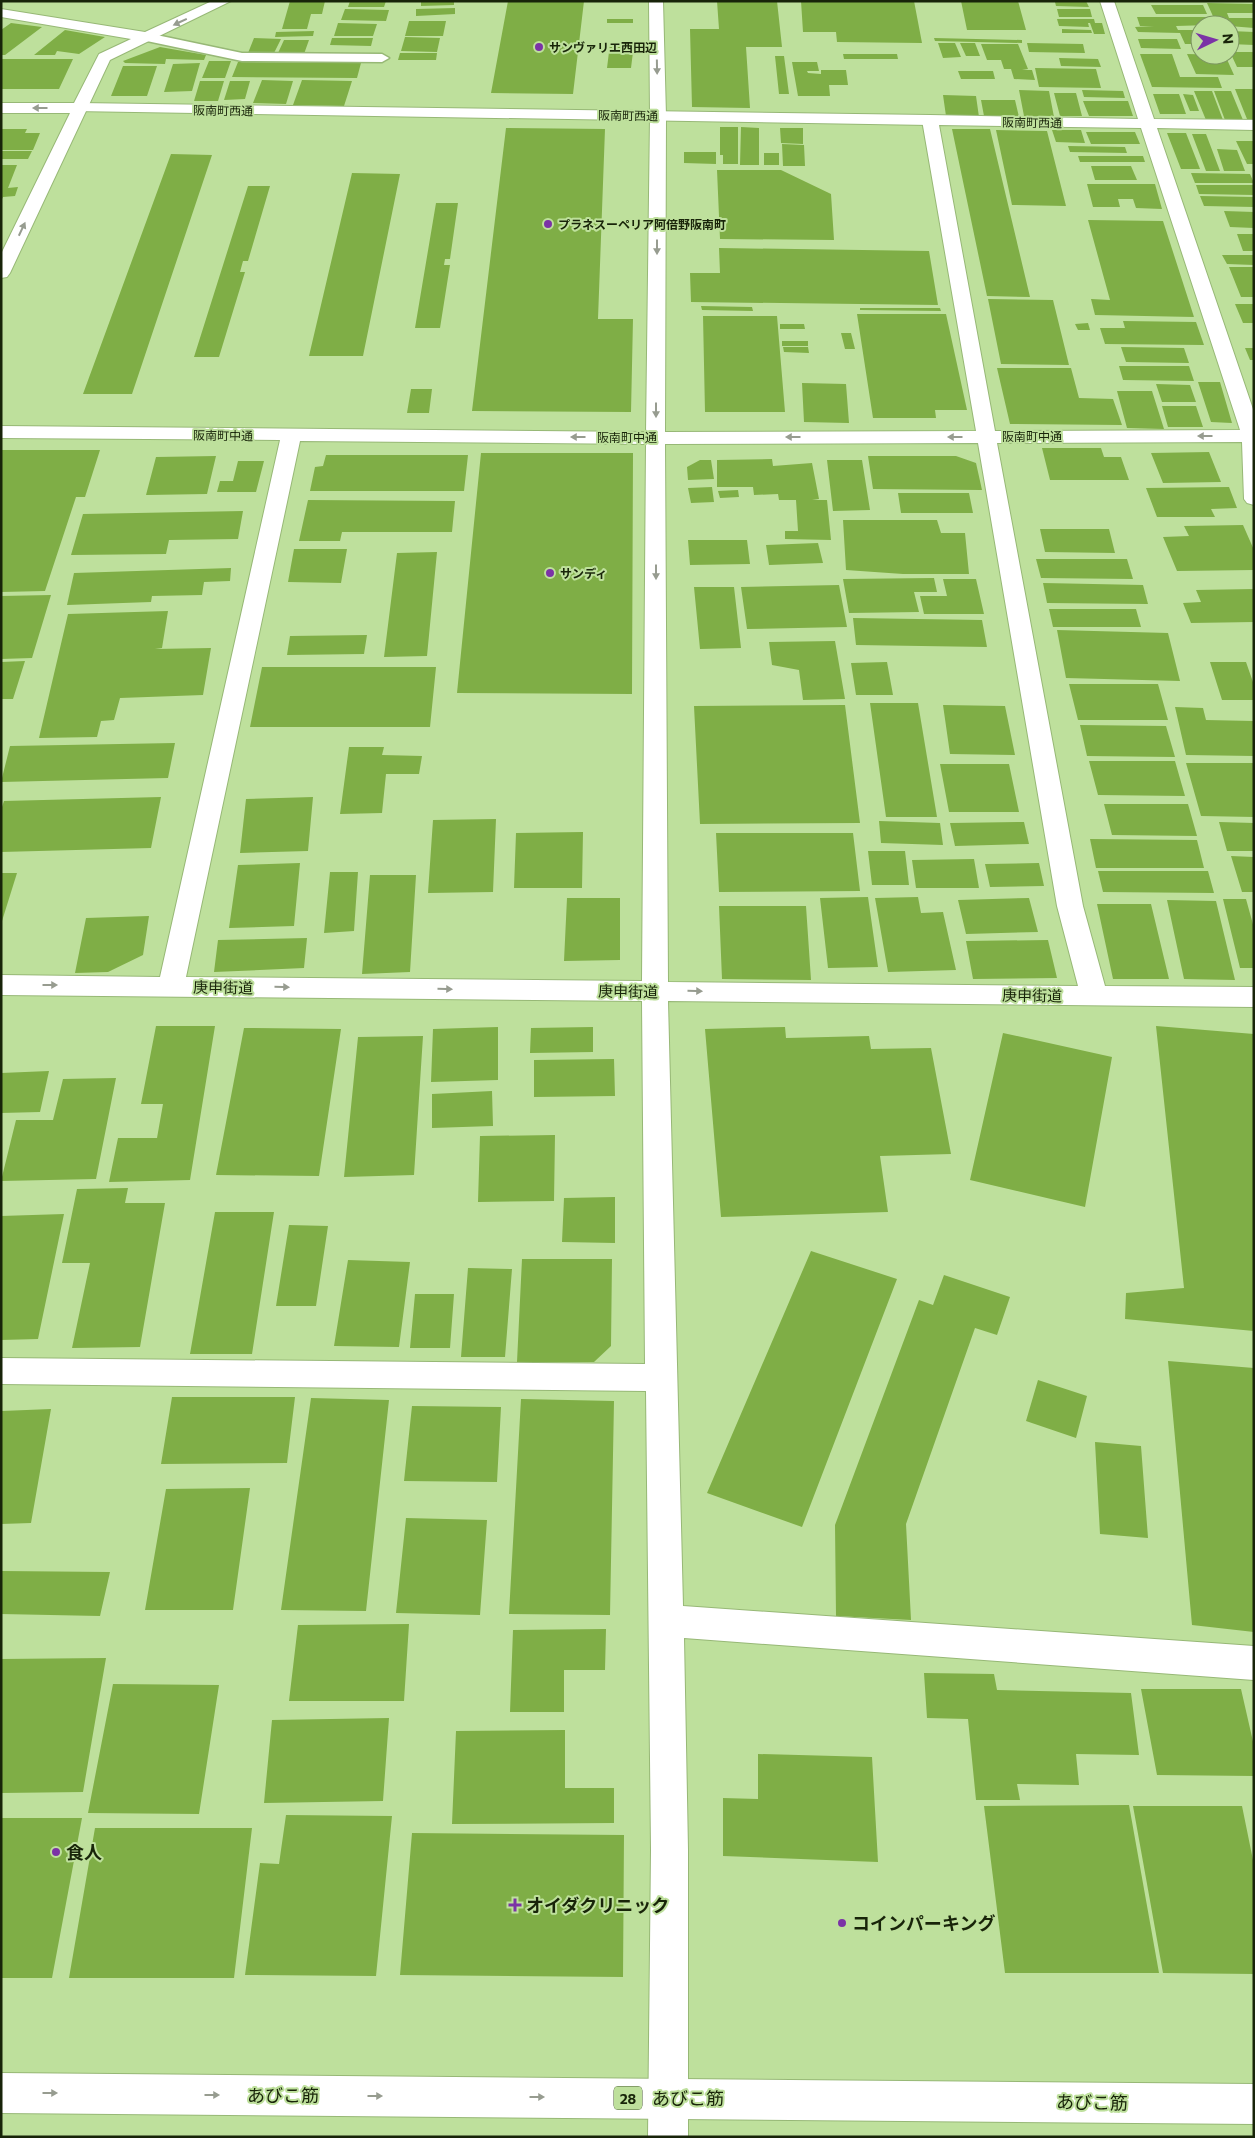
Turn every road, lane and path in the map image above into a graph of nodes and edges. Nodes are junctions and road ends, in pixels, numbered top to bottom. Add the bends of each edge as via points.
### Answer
1 (224, 1) edge
2 (656, 1) edge
3 (1107, 1) edge
4 (1, 13) edge
5 (147, 37) junction
6 (382, 58) dead end
7 (1, 108) edge
8 (79, 108) junction
9 (658, 116) junction
10 (930, 120) junction
11 (1148, 123) junction
12 (1254, 125) edge
13 (1, 273) edge
14 (1, 432) edge
15 (291, 435) junction
16 (986, 436) junction
17 (1253, 436) edge
18 (656, 438) junction
19 (1254, 500) edge
20 (1, 985) edge
21 (171, 986) junction
22 (655, 991) junction
23 (1094, 995) junction
24 (1254, 997) edge
25 (1, 1371) edge
26 (662, 1378) junction
27 (667, 1621) junction
28 (1254, 1663) edge
29 (1, 2093) edge
30 (669, 2098) junction
31 (1254, 2104) edge
32 (668, 2137) edge

1 -> 5 street
2 -> 9 street
3 - 11 street
4 - 5 street
5 - 6 lane via 242,57
5 - 8 street via 104,57
8 -> 7 street, 阪南町西通
8 - 9 street, 阪南町西通
13 -> 8 street
9 - 10 street, 阪南町西通
9 -> 18 street
10 - 11 street, 阪南町西通
10 - 16 street
11 - 12 street, 阪南町西通
11 - 17 street
14 - 15 street, 阪南町中通
18 -> 15 street, 阪南町中通
15 - 21 street
17 -> 16 street, 阪南町中通
16 -> 18 street, 阪南町中通
16 - 23 street via 1070,906
17 - 19 street
18 -> 22 street
20 -> 21 street, 庚申街道
21 -> 22 street, 庚申街道
22 -> 23 street, 庚申街道
22 - 26 street
23 - 24 street, 庚申街道
25 - 26 street
26 - 27 street
27 - 28 street
27 - 30 street
29 -> 30 street, あびこ筋 / 28
30 - 31 street, あびこ筋 / 28
30 - 32 street

